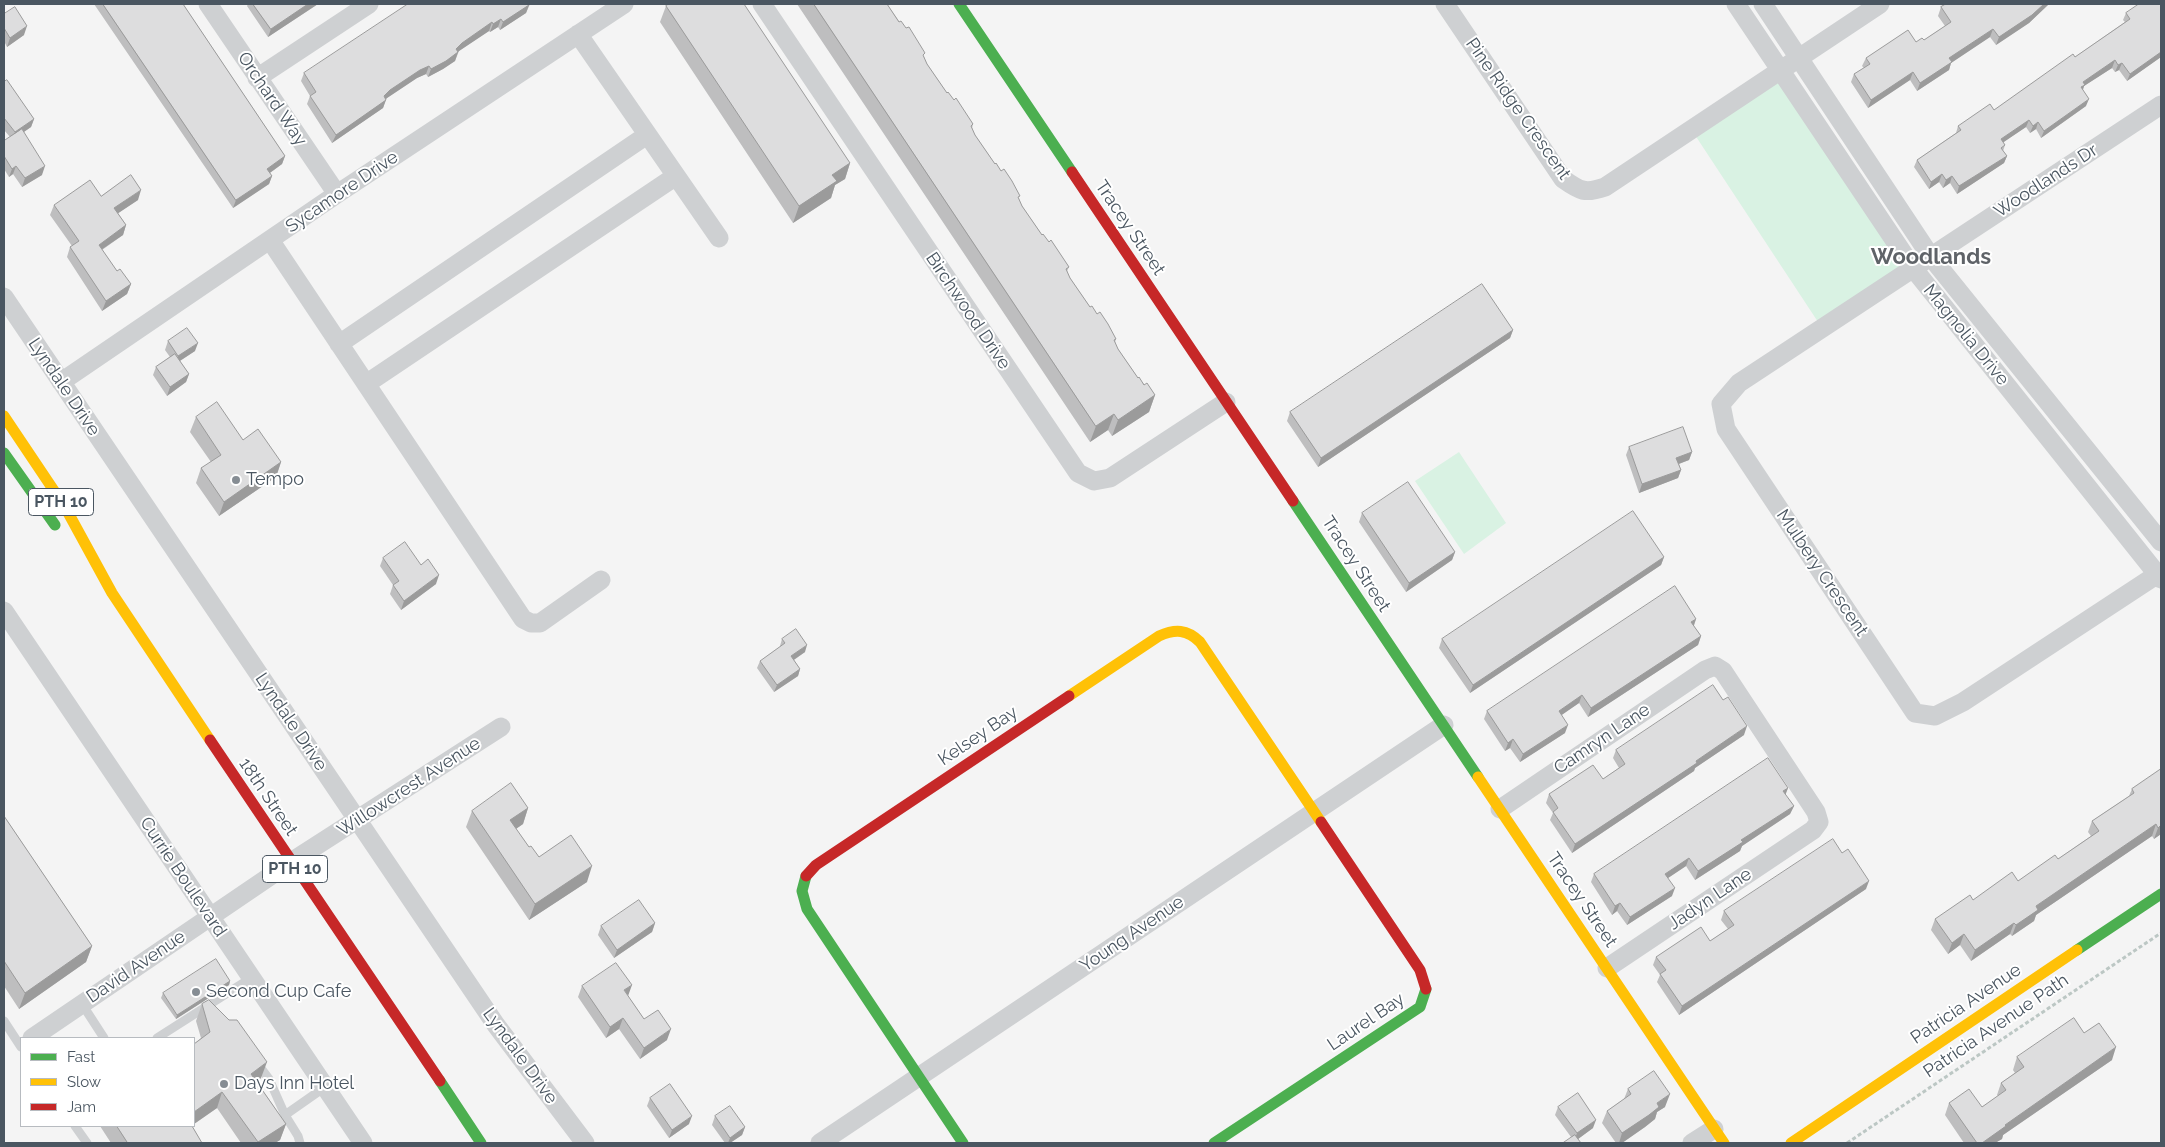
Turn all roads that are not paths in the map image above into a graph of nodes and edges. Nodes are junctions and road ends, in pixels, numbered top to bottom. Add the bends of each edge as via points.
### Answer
1 (208, 4) edge
2 (369, 4) edge
3 (624, 4) edge
4 (762, 4) edge
5 (959, 4) edge
6 (1445, 4) edge
7 (1736, 4) edge
8 (1763, 4) edge
9 (1880, 4) edge
10 (578, 34) junction
11 (1799, 58) junction
12 (1780, 71) junction
13 (257, 78) junction
14 (2160, 109) edge
15 (648, 134) junction
16 (676, 176) junction
17 (337, 194) junction
18 (718, 238) dead end
19 (270, 240) junction
20 (1931, 257) junction
21 (1913, 268) junction
22 (4, 297) edge
23 (339, 344) junction
24 (61, 382) junction
25 (366, 384) junction
26 (1226, 402) junction
27 (4, 416) edge
28 (4, 453) edge
29 (61, 532) dead end
30 (2161, 542) edge
31 (74, 547) dead end
32 (2160, 575) edge
33 (601, 580) dead end
34 (112, 593) junction
35 (4, 611) edge
36 (1444, 725) junction
37 (501, 727) dead end
38 (1500, 809) junction
39 (1315, 812) junction
40 (357, 819) junction
41 (1813, 830) joint
42 (291, 862) junction
43 (2161, 894) edge
44 (210, 917) junction
45 (1606, 968) junction
46 (251, 978) junction
47 (82, 1004) junction
48 (4, 1021) edge
49 (34, 1037) edge
50 (103, 1037) edge
51 (159, 1037) edge
52 (20, 1039) edge
53 (253, 1056) edge
54 (918, 1077) junction
55 (325, 1087) junction
56 (285, 1116) junction
57 (76, 1127) edge
58 (1719, 1136) edge
59 (87, 1143) edge
60 (300, 1143) edge
61 (362, 1143) edge
62 (481, 1143) edge
63 (584, 1143) edge
64 (820, 1143) edge
65 (963, 1143) edge
66 (1214, 1143) edge
67 (1692, 1143) edge
68 (1791, 1143) edge

1 - 13 street, Orchard Way
2 - 13 street
3 - 10 street, Sycamore Drive
4 - 26 street, Birchwood Drive via 1078,473 1094,481 1110,478
5 - 26 street, Tracey Street
6 - 12 street, Pine Ridge Crescent via 1563,180 1576,189 1590,192 1605,187
7 - 12 street, Magnolia Drive
8 - 11 street, Magnolia Drive
9 - 11 street, Pine Ridge Crescent
10 - 15 street
10 - 17 street, Sycamore Drive
11 - 12 street, Pine Ridge Crescent
11 - 20 street, Magnolia Drive
12 - 21 street, Magnolia Drive
13 - 17 street, Orchard Way
14 - 20 street, Woodlands Dr
15 - 16 street
15 - 23 street
16 - 18 street
16 - 25 street
17 - 19 street, Sycamore Drive
19 - 23 street
19 - 24 street, Sycamore Drive
20 - 21 street, Mulbery Crescent
20 - 30 street, Magnolia Drive
21 - 32 street, Magnolia Drive
21 - 32 street, Mulbery Crescent via 1739,382 1721,404 1726,428 1915,713 1935,716 1962,702
22 - 24 street, Lyndale Drive
23 - 25 street
24 - 40 street, Lyndale Drive
25 - 33 street via 523,619 531,624 540,623
26 - 36 street, Tracey Street
27 - 34 street, 18th Street / PTH 10 via 65,507
28 - 29 street, PTH 10
31 - 34 street, 18th Street / PTH 10
34 - 42 street, 18th Street / PTH 10
35 - 44 street, Currie Boulevard
36 - 38 street, Tracey Street
36 - 39 street, Young Avenue
37 - 40 street, Willowcrest Avenue
38 - 41 street, Camryn Lane via 1704,670 1715,666 1723,671 1816,812 1819,822
38 - 45 street, Tracey Street
39 - 54 street, Young Avenue
39 - 54 street, Kelsey Bay via 1200,642 1188,632 1175,630 1159,636 865,832 810,871 801,885 803,902
39 - 66 street, Laurel Bay via 1420,970 1427,994 1413,1012
40 - 42 street, Willowcrest Avenue
40 - 63 street, Lyndale Drive via 496,1025
41 - 45 street, Jadyn Lane
42 - 44 street, David Avenue
42 - 62 street, 18th Street / PTH 10
43 - 68 street, Patricia Avenue
44 - 46 street, Currie Boulevard
44 - 47 street, David Avenue
45 - 58 street, Tracey Street
46 - 51 lane
46 - 55 street, Currie Boulevard
47 - 49 street, David Avenue
47 - 50 lane
48 - 52 lane
53 - 56 lane via 269,1079
54 - 64 street, Young Avenue
54 - 65 street
55 - 56 lane
55 - 61 street, Currie Boulevard
56 - 60 lane
57 - 59 lane
58 - 67 street

